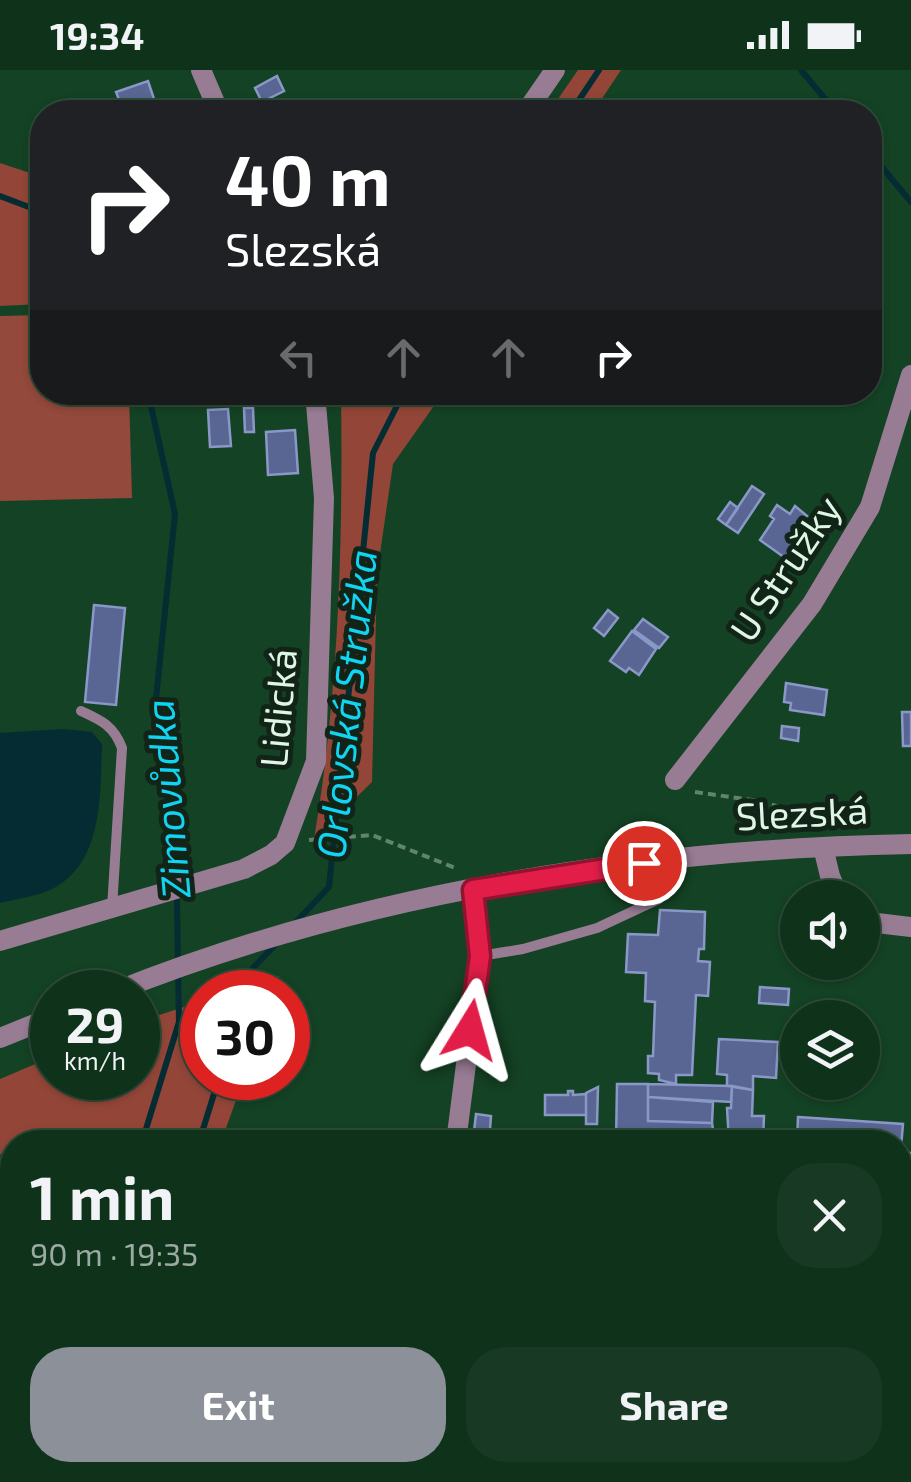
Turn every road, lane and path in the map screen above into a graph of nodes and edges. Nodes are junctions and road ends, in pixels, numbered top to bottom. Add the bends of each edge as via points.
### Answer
1 (201, 70) edge
2 (554, 70) edge
3 (214, 100) edge
4 (534, 100) edge
5 (911, 375) edge
6 (316, 405) edge
7 (81, 710) dead end
8 (675, 780) joint
9 (822, 819) dead end
10 (304, 841) dead end
11 (911, 844) edge
12 (823, 847) junction
13 (458, 869) dead end
14 (832, 880) edge
15 (473, 890) junction
16 (659, 898) dead end
17 (112, 908) junction
18 (880, 923) edge
19 (911, 926) edge
20 (0, 940) edge
21 (480, 956) junction
22 (160, 976) edge
23 (30, 1026) edge
24 (0, 1038) edge
25 (458, 1130) edge

1 - 3 street
2 - 4 street
5 - 8 street, U Stružky via 870,507 812,604
6 - 17 street, Lidická via 324,498 316,761 299,813 285,842 260,862
7 - 17 lane via 103,720 122,748
8 - 9 path via 688,791
10 - 13 path via 372,835
11 - 12 street, Slezská
12 - 14 street
12 - 15 street, Slezská via 674,858
15 - 21 street
15 - 22 street, Slezská via 334,921
16 - 21 lane via 597,928
17 - 20 street, Lidická
18 - 19 street
21 - 25 street
23 - 24 street

